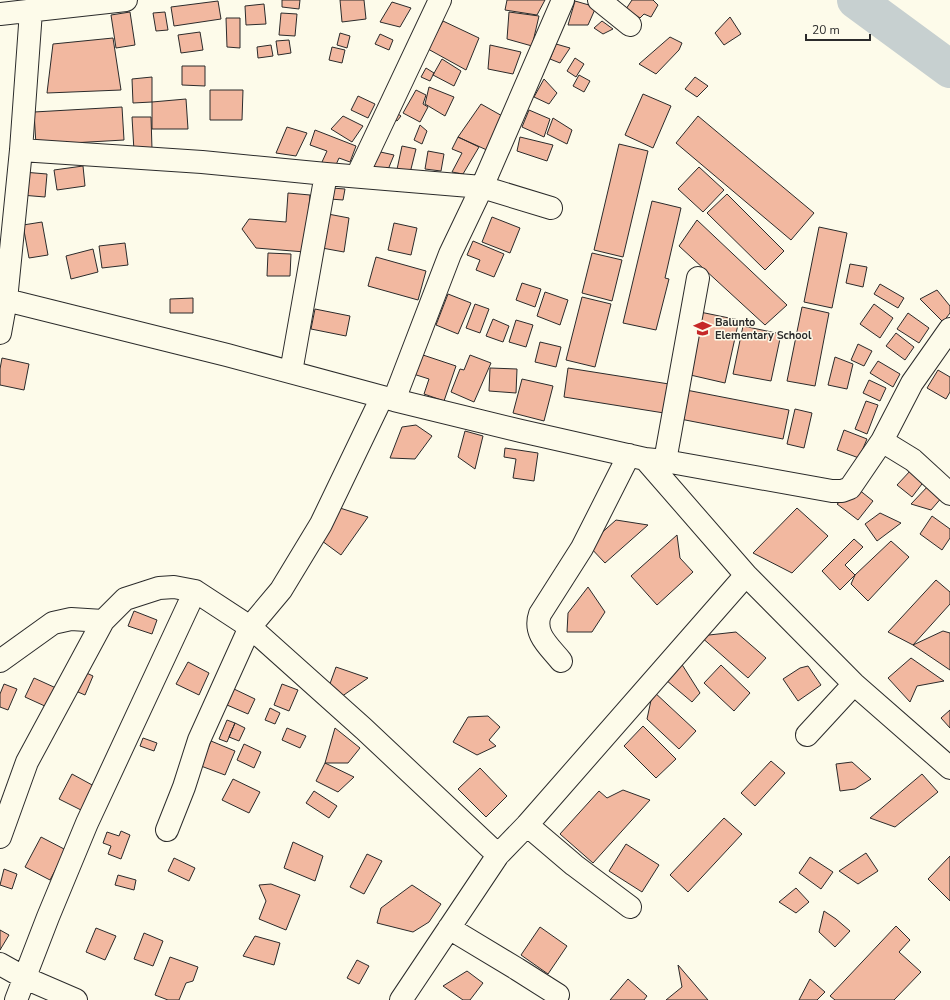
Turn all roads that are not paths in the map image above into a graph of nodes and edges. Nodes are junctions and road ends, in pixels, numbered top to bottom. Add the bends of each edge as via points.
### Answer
1 (126, 0) edge
2 (440, 0) edge
3 (563, 0) edge
4 (599, 0) edge
5 (14, 9) edge
6 (630, 25) dead end
7 (13, 158) edge
8 (326, 174) junction
9 (357, 176) junction
10 (482, 187) junction
11 (551, 208) dead end
12 (698, 278) dead end
13 (6, 300) junction
14 (950, 329) edge
15 (0, 333) edge
16 (291, 372) junction
17 (388, 399) junction
18 (882, 441) junction
19 (647, 458) junction
20 (950, 494) edge
21 (746, 575) junction
22 (195, 591) junction
23 (103, 621) junction
24 (250, 627) junction
25 (0, 661) edge
26 (561, 661) dead end
27 (854, 684) junction
28 (807, 735) dead end
29 (950, 768) edge
30 (527, 825) junction
31 (167, 830) dead end
32 (0, 836) edge
33 (498, 855) junction
34 (630, 907) dead end
35 (449, 928) junction
36 (0, 964) edge
37 (25, 978) junction
38 (558, 995) dead end
39 (16, 1000) edge
40 (76, 1000) edge
41 (401, 1000) edge

1 - 5 street
2 - 9 street
3 - 10 street
4 - 6 street
5 - 7 street
7 - 8 street via 202,162
7 - 13 street
8 - 9 street
8 - 16 street
9 - 10 street
10 - 11 street
10 - 17 street via 450,254
12 - 19 street
13 - 15 street
13 - 16 street
14 - 18 street via 912,383
16 - 17 street
17 - 19 street
17 - 24 street via 321,524 281,590
18 - 19 street via 850,488 832,492
18 - 20 street via 913,460
19 - 21 street
19 - 26 street via 582,548 540,614 538,630
21 - 27 street
21 - 30 street
22 - 23 street via 159,588 141,593 125,599
22 - 24 street
22 - 37 street via 87,824
23 - 25 street via 71,619 53,622
23 - 32 street via 27,762
24 - 31 street via 199,740
24 - 33 street via 364,729
27 - 28 street
27 - 29 street
30 - 33 street
30 - 34 street via 574,865
33 - 35 street
35 - 38 street
35 - 41 street
36 - 37 street
37 - 39 street
37 - 40 street

